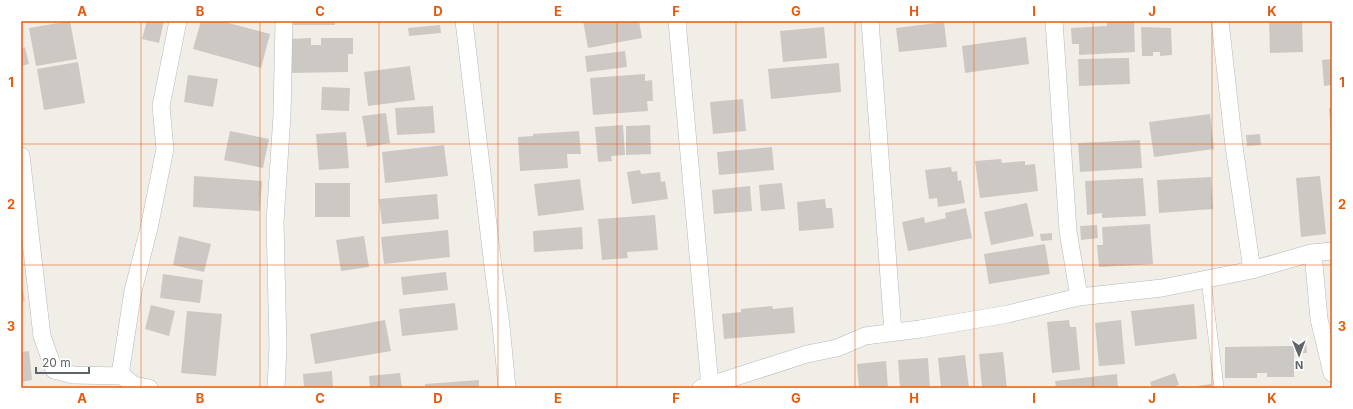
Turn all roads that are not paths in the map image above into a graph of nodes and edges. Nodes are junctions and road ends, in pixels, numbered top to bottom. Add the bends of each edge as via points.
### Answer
1 (178, 21) edge
2 (284, 21) edge
3 (464, 21) edge
4 (677, 21) edge
5 (870, 21) edge
6 (1054, 21) edge
7 (1220, 21) edge
8 (21, 156) edge
9 (1332, 251) edge
10 (1313, 253) junction
11 (1252, 270) junction
12 (1206, 279) junction
13 (1079, 297) junction
14 (893, 332) junction
15 (1332, 373) edge
16 (122, 376) junction
17 (706, 387) edge
18 (149, 388) edge
19 (276, 388) edge
20 (506, 388) edge
21 (1219, 388) edge

1 - 16 street via 162,106 165,149 133,291 121,368
2 - 19 street via 282,115 275,222 278,346
3 - 20 street via 501,325
4 - 17 street
5 - 14 street
6 - 13 street via 1068,231
7 - 11 street via 1234,146
8 - 16 street via 42,336 54,370 73,375
9 - 10 street
10 - 11 street
10 - 15 street via 1319,319
11 - 12 street
12 - 13 street via 1162,288
12 - 21 lane
13 - 14 street via 1008,314 920,330
14 - 17 street via 865,336 837,348 807,354
16 - 18 street via 134,384

